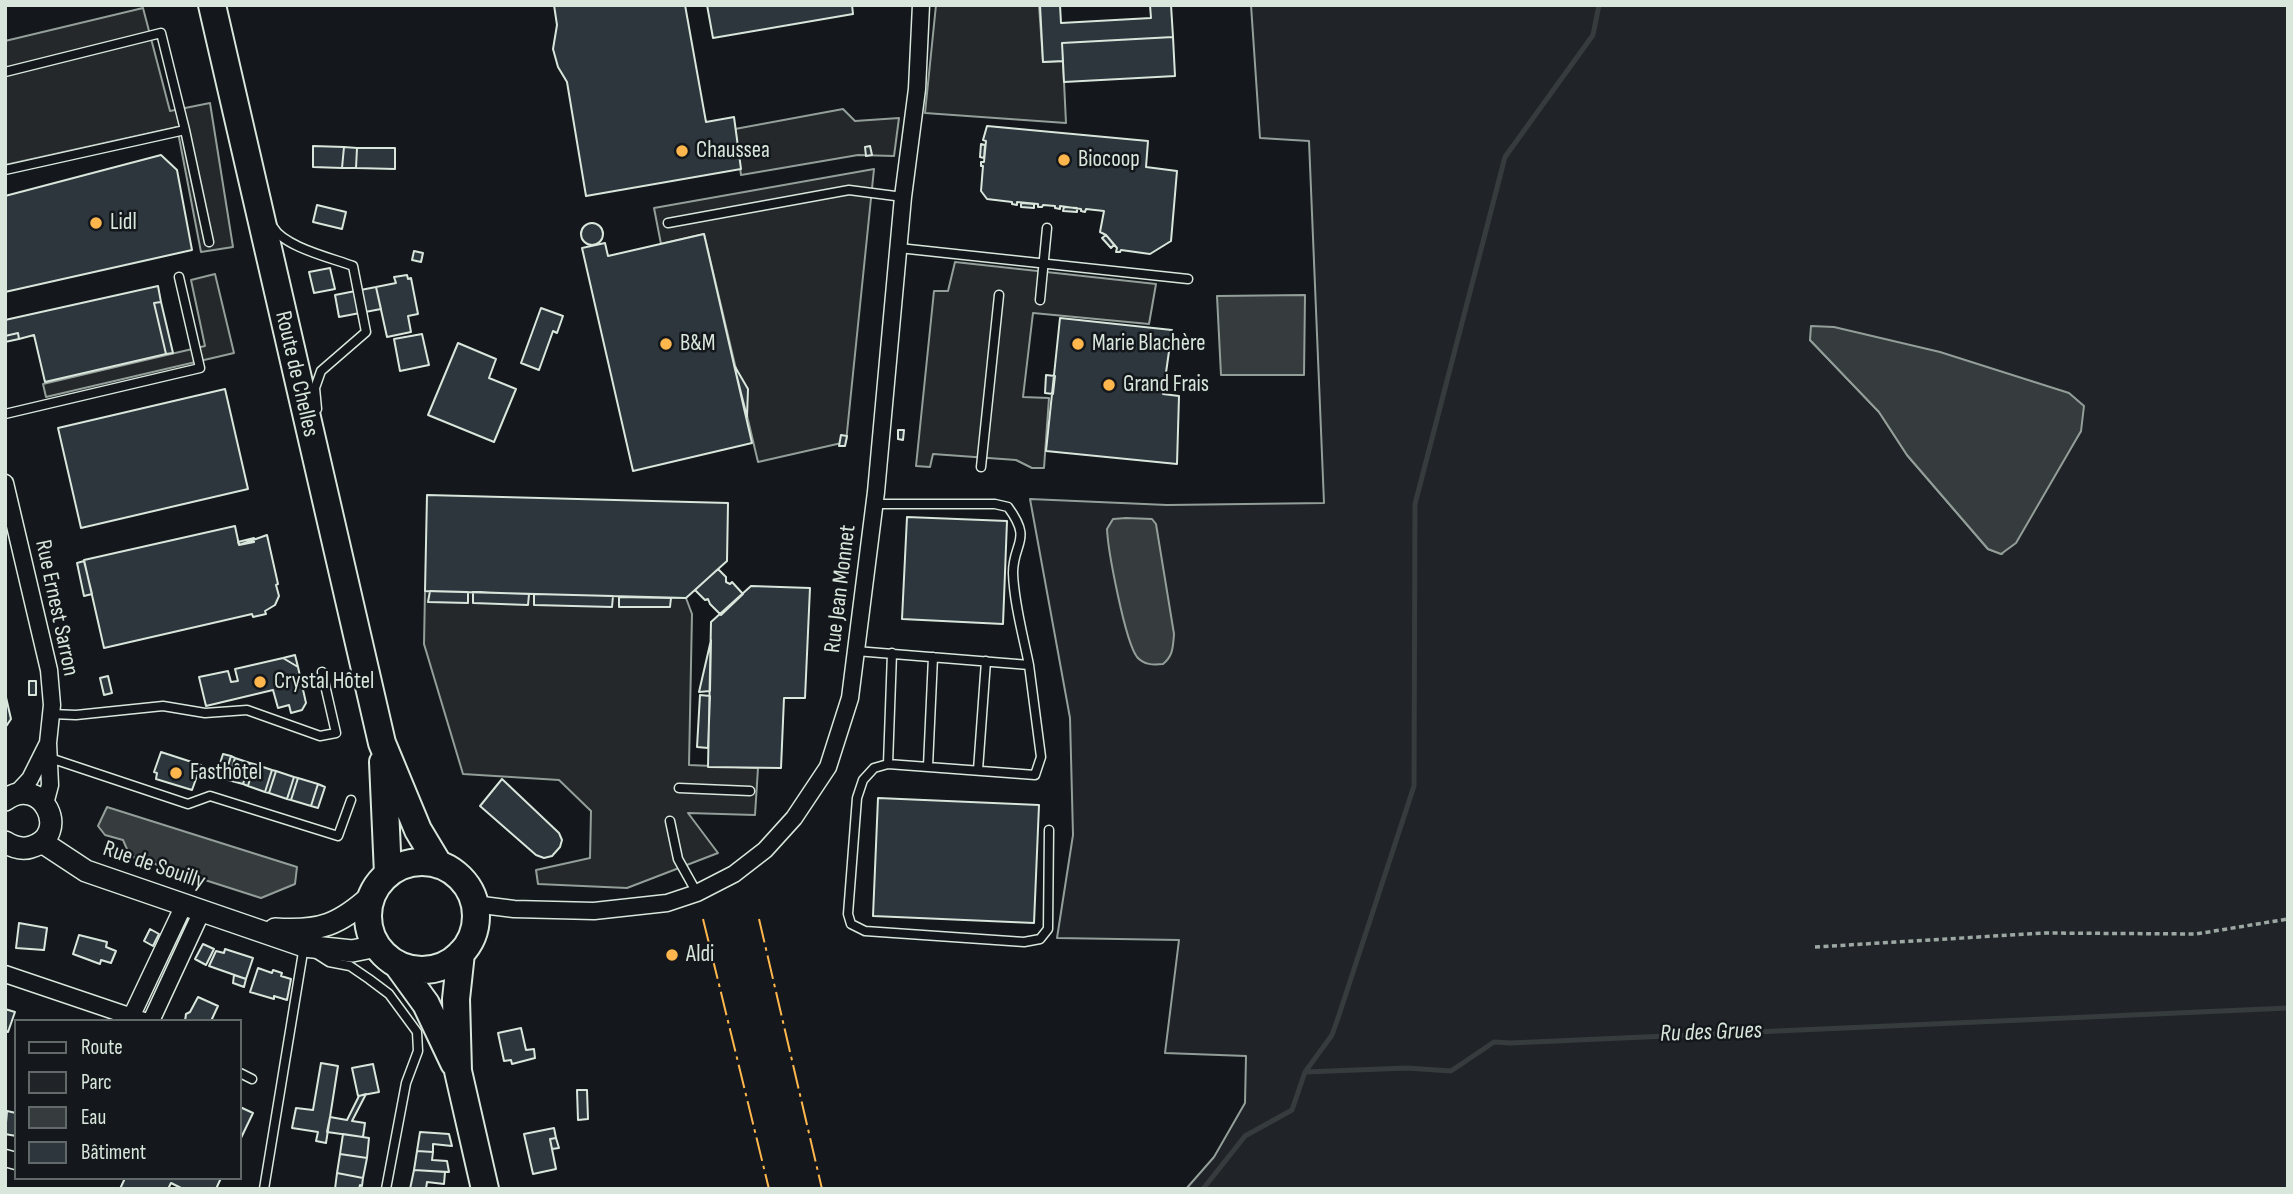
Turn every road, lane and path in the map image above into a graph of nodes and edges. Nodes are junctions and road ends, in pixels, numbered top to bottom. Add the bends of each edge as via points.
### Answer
1 (212, 5) edge
2 (922, 5) edge
3 (5, 72) edge
4 (185, 130) junction
5 (5, 170) edge
6 (254, 187) junction
7 (903, 197) junction
8 (668, 223) dead end
9 (1047, 228) dead end
10 (209, 242) dead end
11 (899, 248) junction
12 (1044, 263) junction
13 (180, 277) dead end
14 (1188, 279) dead end
15 (999, 295) dead end
16 (1040, 300) dead end
17 (5, 414) edge
18 (981, 467) dead end
19 (5, 483) edge
20 (322, 489) junction
21 (874, 504) junction
22 (856, 650) junction
23 (892, 653) junction
24 (933, 657) junction
25 (986, 661) junction
26 (1029, 664) junction
27 (322, 672) dead end
28 (51, 714) junction
29 (382, 743) junction
30 (49, 750) junction
31 (888, 764) junction
32 (928, 766) junction
33 (978, 770) junction
34 (679, 788) dead end
35 (750, 791) dead end
36 (10, 797) edge
37 (351, 800) dead end
38 (45, 804) junction
39 (670, 821) dead end
40 (1049, 830) dead end
41 (5, 842) edge
42 (42, 842) junction
43 (439, 865) junction
44 (388, 874) junction
45 (697, 893) junction
46 (372, 895) junction
47 (474, 904) junction
48 (193, 908) junction
49 (2288, 919) edge
50 (256, 928) junction
51 (304, 946) junction
52 (377, 946) junction
53 (1815, 947) dead end
54 (461, 953) junction
55 (397, 964) junction
56 (5, 974) edge
57 (138, 1018) edge
58 (151, 1019) edge
59 (458, 1071) junction
60 (242, 1074) edge
61 (252, 1079) dead end
62 (264, 1189) edge
63 (386, 1189) edge
64 (485, 1189) edge

1 - 6 main road, Route de Chelles
2 - 7 street, Rue Jean Monnet
3 - 4 lane via 161,33
4 - 5 lane
4 - 10 lane
6 - 20 main road, Route de Chelles
6 - 20 lane via 275,232 353,266 366,332 321,371 315,388
7 - 8 lane via 849,190
7 - 11 street, Rue Jean Monnet
9 - 12 lane
11 - 12 lane
11 - 21 street, Rue Jean Monnet
12 - 14 lane
12 - 16 lane
13 - 17 lane via 200,368
15 - 18 lane
19 - 28 street, Rue Ernest Sarron via 49,670
20 - 29 main road, Route de Chelles
21 - 22 street, Rue Jean Monnet
21 - 26 lane via 1008,507 1021,538 1013,571
22 - 23 lane
22 - 45 street, Rue Jean Monnet via 840,735 811,796 765,850 734,874
23 - 24 lane
23 - 31 lane
24 - 25 lane
24 - 32 lane
25 - 26 lane
25 - 33 lane
26 - 33 lane via 1041,757 1035,775
27 - 28 lane via 336,733 320,736 247,710 205,713 163,706
28 - 30 street, Rue Ernest Sarron
29 - 43 main road
29 - 44 main road
30 - 36 street, Rue Ernest Sarron via 30,779
30 - 37 lane via 188,804 210,796 338,836
30 - 38 street, Rue Ernest Sarron via 50,785
31 - 32 lane
31 - 40 lane via 874,768 863,780 857,798 848,914 851,924 865,930 1024,942 1040,939 1048,929
32 - 33 lane
34 - 35 lane
36 - 38 street via 32,794
38 - 42 street via 50,827
39 - 45 lane via 678,859
41 - 42 street via 18,848
42 - 48 street, Rue de Souilly via 86,871
43 - 44 main road via 413,863
43 - 47 main road via 462,880
44 - 46 main road
45 - 47 street, Rue Jean Monnet via 667,903 594,911
46 - 50 street, Rue de Souilly via 355,911 319,929
46 - 52 main road via 368,921
47 - 54 main road via 471,939
48 - 50 street, Rue de Souilly
48 - 57 street
48 - 58 street
49 - 53 path via 2196,934 2044,933
50 - 51 street, Rue de Souilly
51 - 52 street, Rue de Souilly via 352,951
51 - 62 lane
51 - 63 lane via 369,979 389,995 417,1032 418,1051 406,1083
52 - 55 main road
54 - 55 main road via 430,969 413,970
54 - 59 main road via 456,999
55 - 59 main road via 426,1004
56 - 57 street
59 - 64 main road
60 - 61 lane

